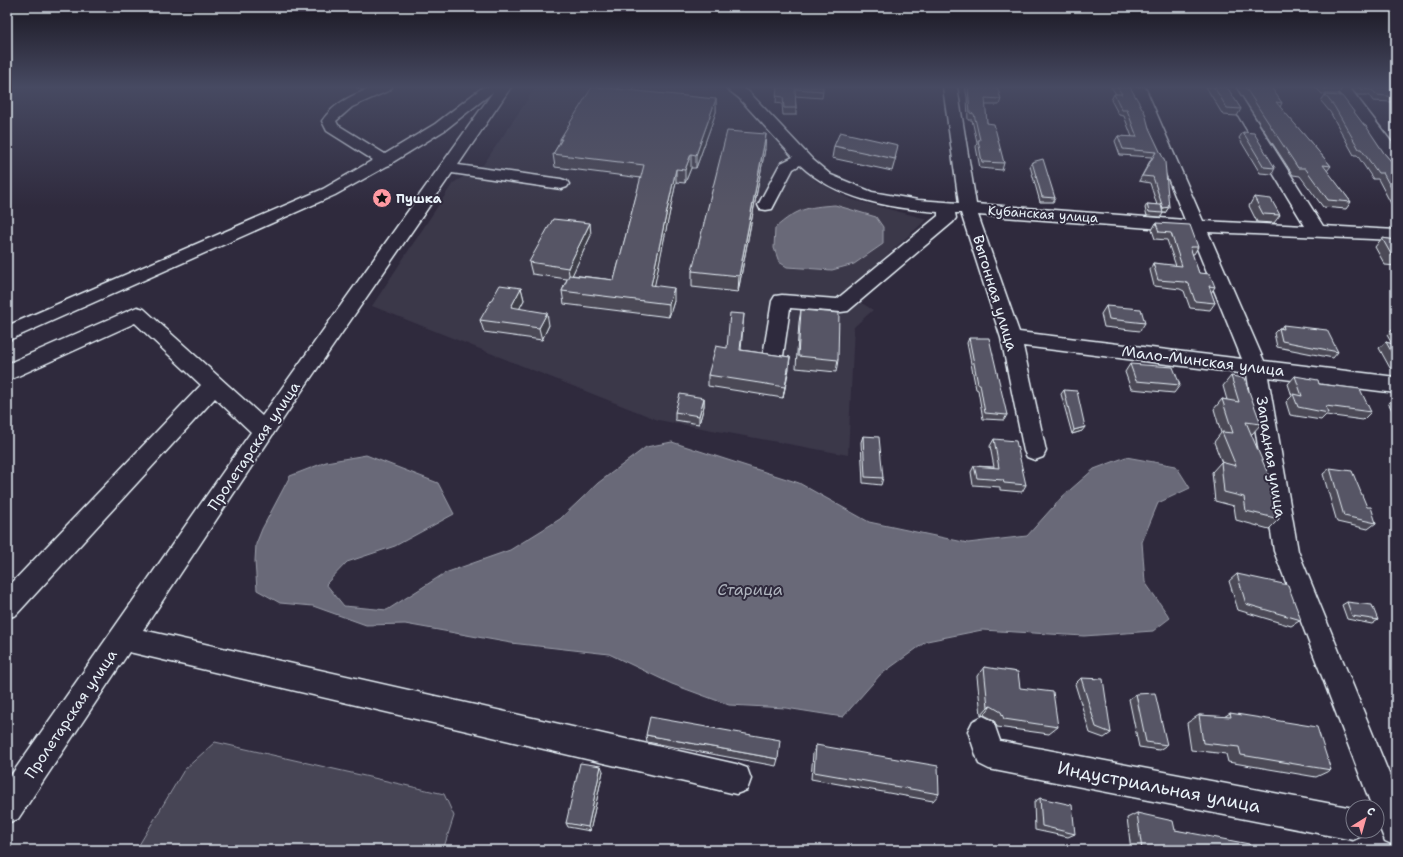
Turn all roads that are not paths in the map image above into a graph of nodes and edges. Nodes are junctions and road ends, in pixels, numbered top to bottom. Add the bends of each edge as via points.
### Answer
1 (332, 127) edge
2 (440, 127) edge
3 (476, 127) edge
4 (773, 127) edge
5 (956, 127) edge
6 (1155, 127) edge
7 (1253, 127) edge
8 (1372, 127) edge
9 (802, 158) junction
10 (1396, 159) edge
11 (386, 161) junction
12 (447, 168) junction
13 (561, 184) dead end
14 (766, 205) dead end
15 (946, 207) junction
16 (968, 209) junction
17 (1196, 226) junction
18 (1317, 231) junction
19 (1396, 234) edge
20 (7, 334) edge
21 (1011, 338) junction
22 (773, 356) edge
23 (1256, 367) junction
24 (7, 373) edge
25 (214, 385) junction
26 (1396, 385) edge
27 (264, 431) junction
28 (1035, 451) dead end
29 (42, 569) junction
30 (7, 590) edge
31 (7, 606) edge
32 (123, 638) junction
33 (983, 731) dead end
34 (736, 779) dead end
35 (7, 808) edge
36 (1345, 822) edge
37 (1385, 830) edge
38 (1396, 831) edge

1 - 11 street
2 - 11 street
3 - 12 street, Пролетарская улица
4 - 9 street, Кубанская улица
5 - 16 street, Выгонная улица
6 - 17 street, Западная улица
7 - 18 street
8 - 10 street
9 - 14 street via 787,166
9 - 15 street, Кубанская улица via 825,178 868,196
11 - 20 street via 329,192
12 - 13 street
12 - 27 street, Пролетарская улица
15 - 16 street, Кубанская улица
15 - 22 street via 947,218 841,306 782,301
16 - 17 street, Кубанская улица
16 - 21 street, Выгонная улица
17 - 18 street, Кубанская улица
17 - 23 street, Западная улица
18 - 19 street, Кубанская улица
21 - 23 street, Мало-Минская улица
21 - 28 street, Выгонная улица
23 - 26 street, Мало-Минская улица
23 - 38 street, Западная улица via 1286,551
24 - 25 street via 137,314
25 - 27 street
25 - 29 street
27 - 32 street, Пролетарская улица
29 - 30 street
29 - 31 street
32 - 34 street
32 - 35 street, Пролетарская улица
33 - 36 street, Индустриальная улица via 989,754
37 - 38 street

